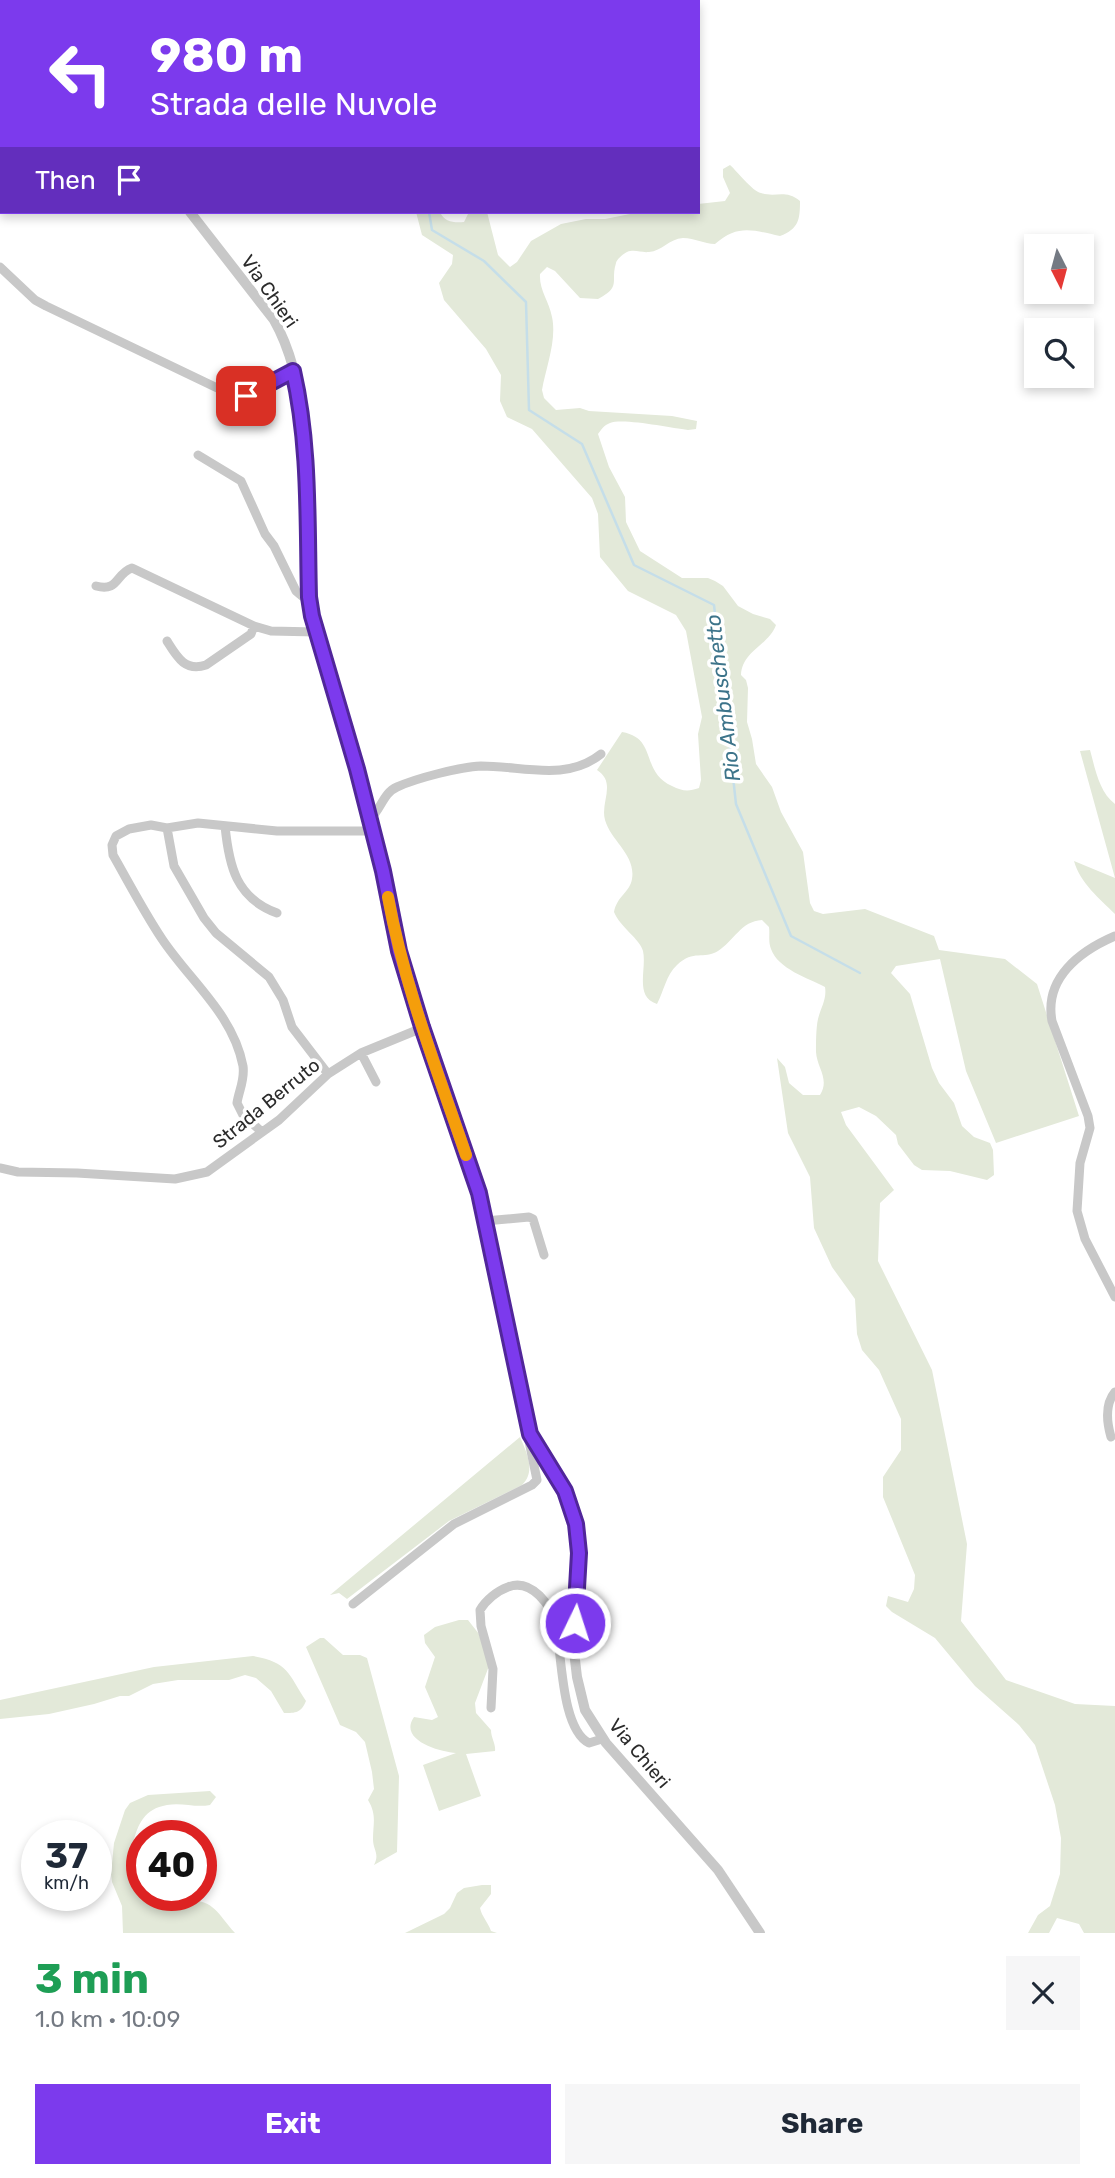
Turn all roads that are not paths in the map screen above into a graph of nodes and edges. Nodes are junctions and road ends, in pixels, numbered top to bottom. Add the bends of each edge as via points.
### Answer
1 (193, 214) edge
2 (0, 267) edge
3 (293, 371) junction
4 (198, 455) dead end
5 (96, 586) dead end
6 (309, 597) junction
7 (254, 626) junction
8 (316, 632) junction
9 (167, 641) dead end
10 (601, 754) dead end
11 (370, 819) junction
12 (225, 826) junction
13 (167, 828) junction
14 (373, 831) junction
15 (277, 913) dead end
16 (1115, 936) edge
17 (422, 1027) junction
18 (360, 1053) junction
19 (328, 1074) junction
20 (376, 1082) dead end
21 (262, 1132) junction
22 (0, 1168) edge
23 (485, 1221) junction
24 (544, 1255) dead end
25 (1115, 1297) edge
26 (1115, 1392) edge
27 (530, 1434) junction
28 (1111, 1437) dead end
29 (353, 1604) dead end
30 (491, 1708) dead end
31 (602, 1739) junction
32 (760, 1933) edge

1 - 3 street, Via Chieri via 274,320
2 - 3 street via 35,300 236,397
3 - 6 street, Via Chieri via 302,408 307,467
4 - 6 street via 241,481 296,591
5 - 7 street via 108,588 128,569 137,569
6 - 8 street, Via Chieri
7 - 8 street
7 - 9 street via 251,634 197,667 180,660
8 - 11 street, Via Chieri
10 - 11 street via 589,763 563,770 478,766 437,775 398,786
11 - 14 street, Via Chieri
12 - 13 street via 198,823
12 - 14 street
12 - 15 street via 241,889
13 - 19 street via 174,866 204,918 269,977 292,1027
13 - 21 street via 151,825 116,836 113,855 162,939 217,1008 243,1065 237,1103
14 - 17 street, Via Chieri
16 - 25 street via 1076,957 1049,1005 1090,1128 1080,1163 1077,1211 1085,1239
17 - 18 street, Strada Berruto
17 - 23 street, Via Chieri
18 - 19 street, Strada Berruto
18 - 20 street
19 - 21 street, Strada Berruto
21 - 22 street, Strada Berruto via 207,1172 175,1179
23 - 24 street via 533,1219
23 - 27 street, Via Chieri
26 - 28 street via 1107,1424
27 - 29 street via 537,1480 532,1485 454,1524
27 - 31 street, Via Chieri via 565,1491 576,1524 577,1677 586,1710
30 - 31 street via 493,1669 480,1610 500,1590 514,1584 527,1586 551,1611 556,1624 562,1684 580,1736 589,1743
31 - 32 street, Via Chieri via 718,1870

